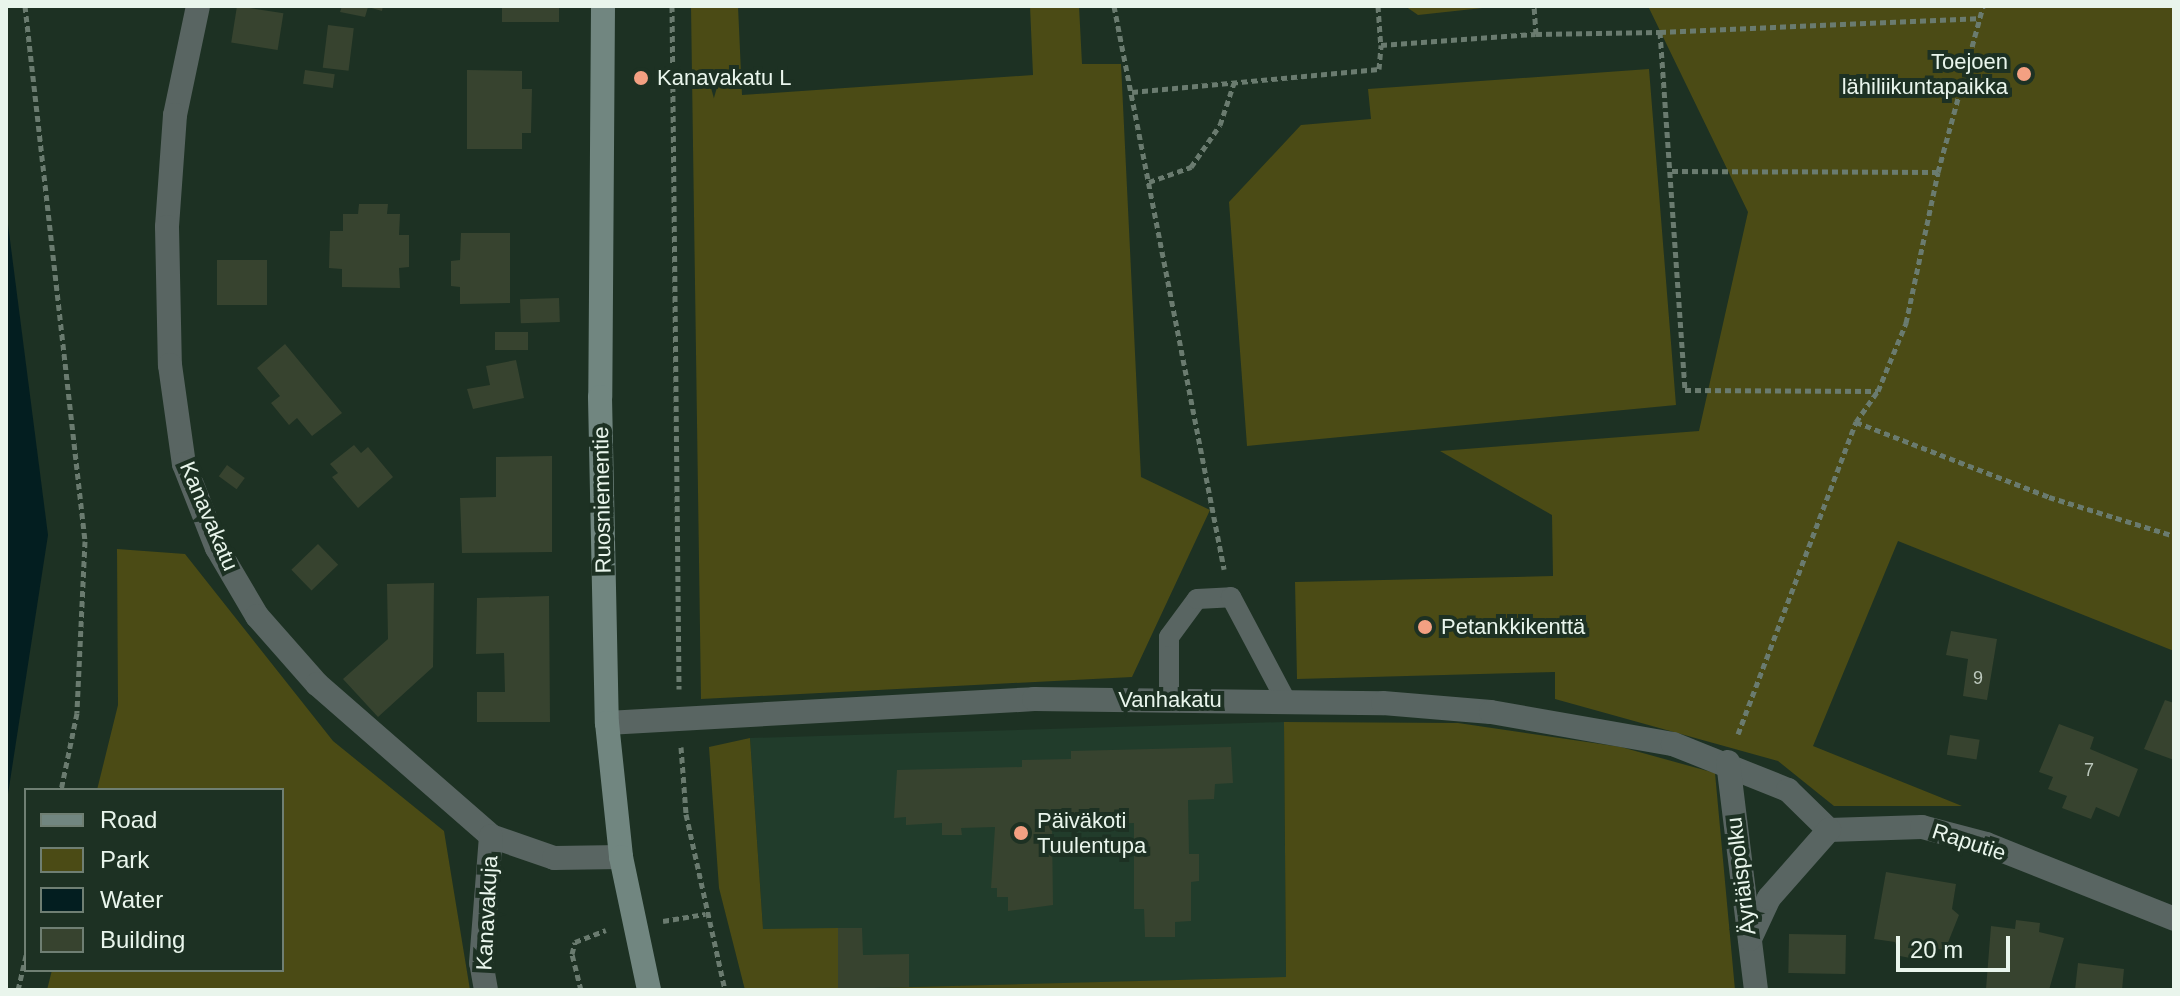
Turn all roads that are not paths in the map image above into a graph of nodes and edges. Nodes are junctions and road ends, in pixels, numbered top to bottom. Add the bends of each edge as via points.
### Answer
1 (198, 6) edge
2 (603, 6) edge
3 (1169, 699) junction
4 (1286, 701) junction
5 (607, 723) junction
6 (1728, 762) junction
7 (1829, 830) junction
8 (491, 836) junction
9 (621, 857) junction
10 (2174, 919) edge
11 (1749, 941) junction
12 (486, 990) edge
13 (649, 990) edge
14 (1756, 990) edge

1 - 8 street, Kanavakatu via 175,115 167,227 170,365 184,464 217,548 257,616 378,742
2 - 5 main road, Ruosniementie via 600,397
3 - 4 street, Vanhakatu
3 - 4 lane via 1169,637 1197,599 1231,597
3 - 5 street, Vanhakatu via 1034,699
4 - 6 street, Vanhakatu via 1491,712 1673,744
5 - 9 main road, Ruosniementie
6 - 7 street via 1788,790
6 - 11 street, Äyriäispolku
7 - 10 street, Raputie via 1922,827 1986,844
7 - 11 street via 1769,898
8 - 9 street, Kanavakatu via 554,858
8 - 12 street, Kanavakuja via 481,963
9 - 13 main road, Ruosniementie
11 - 14 street, Äyriäispolku

